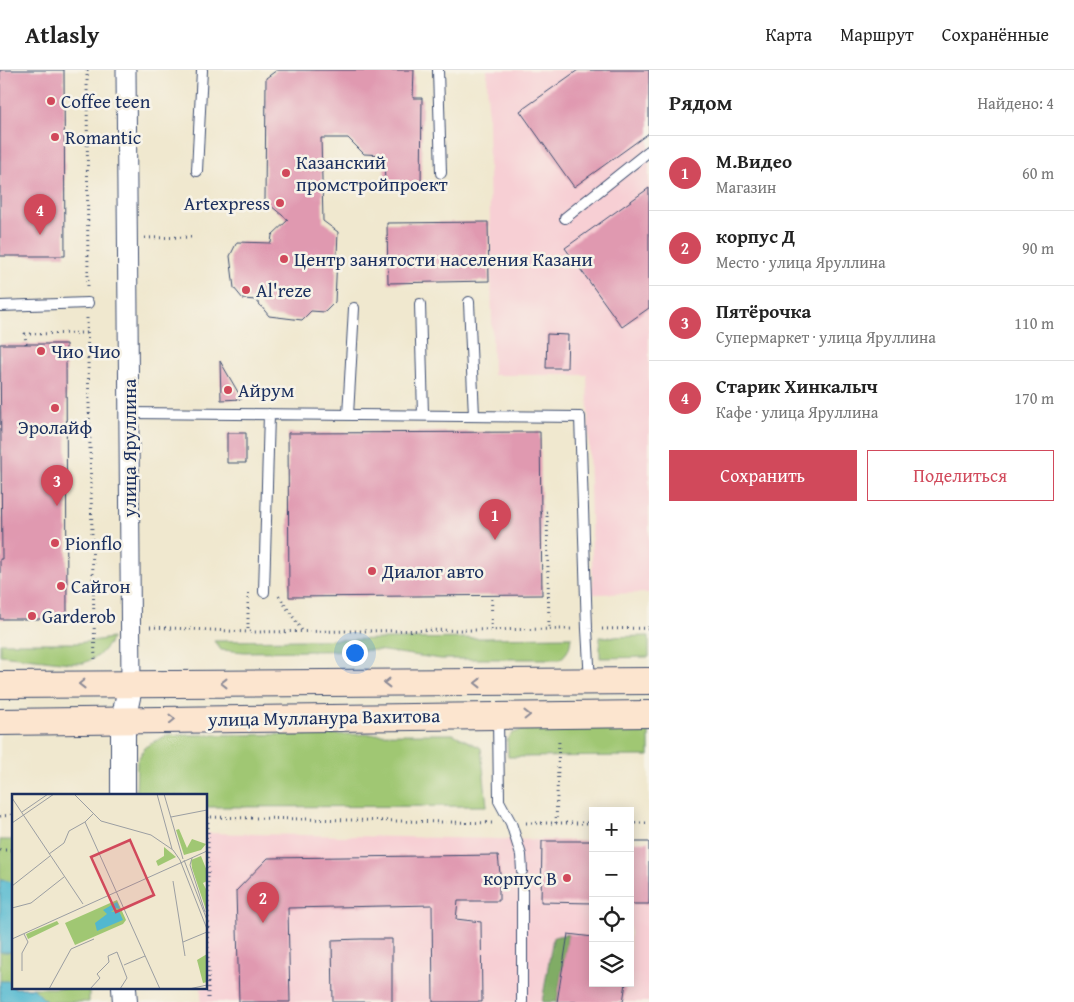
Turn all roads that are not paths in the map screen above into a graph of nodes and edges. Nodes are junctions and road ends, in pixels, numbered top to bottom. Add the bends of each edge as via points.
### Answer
1 (126, 70) edge
2 (202, 70) edge
3 (438, 70) edge
4 (649, 151) edge
5 (198, 171) dead end
6 (441, 173) dead end
7 (565, 218) dead end
8 (470, 302) dead end
9 (88, 304) road end
10 (420, 304) dead end
11 (0, 306) edge
12 (354, 308) dead end
13 (129, 413) junction
14 (269, 414) junction
15 (348, 414) junction
16 (423, 415) junction
17 (474, 416) junction
18 (264, 592) dead end
19 (649, 681) edge
20 (590, 682) junction
21 (131, 684) junction
22 (0, 685) edge
23 (649, 714) edge
24 (498, 715) junction
25 (123, 720) junction
26 (0, 722) edge
27 (123, 794) edge
28 (522, 871) dead end
29 (522, 884) dead end
30 (522, 1002) edge

1 - 13 street, улица Яруллина
2 - 5 lane
3 - 6 lane
4 - 7 lane
8 - 17 lane
9 - 11 lane
10 - 16 lane
12 - 15 lane
13 - 14 lane
13 - 21 street, улица Яруллина
14 - 15 lane
14 - 18 lane
15 - 16 lane
16 - 17 lane
17 - 20 lane via 580,417
19 - 20 main road, улица Мулланура Вахитова
20 -> 21 main road, улица Мулланура Вахитова
21 -> 22 main road, улица Мулланура Вахитова
21 - 25 street, улица Яруллина
24 -> 23 main road, улица Мулланура Вахитова
25 -> 24 main road, улица Мулланура Вахитова
24 - 28 lane via 499,801 511,823 521,855
25 - 26 main road, улица Мулланура Вахитова
25 - 27 street, улица Яруллина
29 - 30 lane

